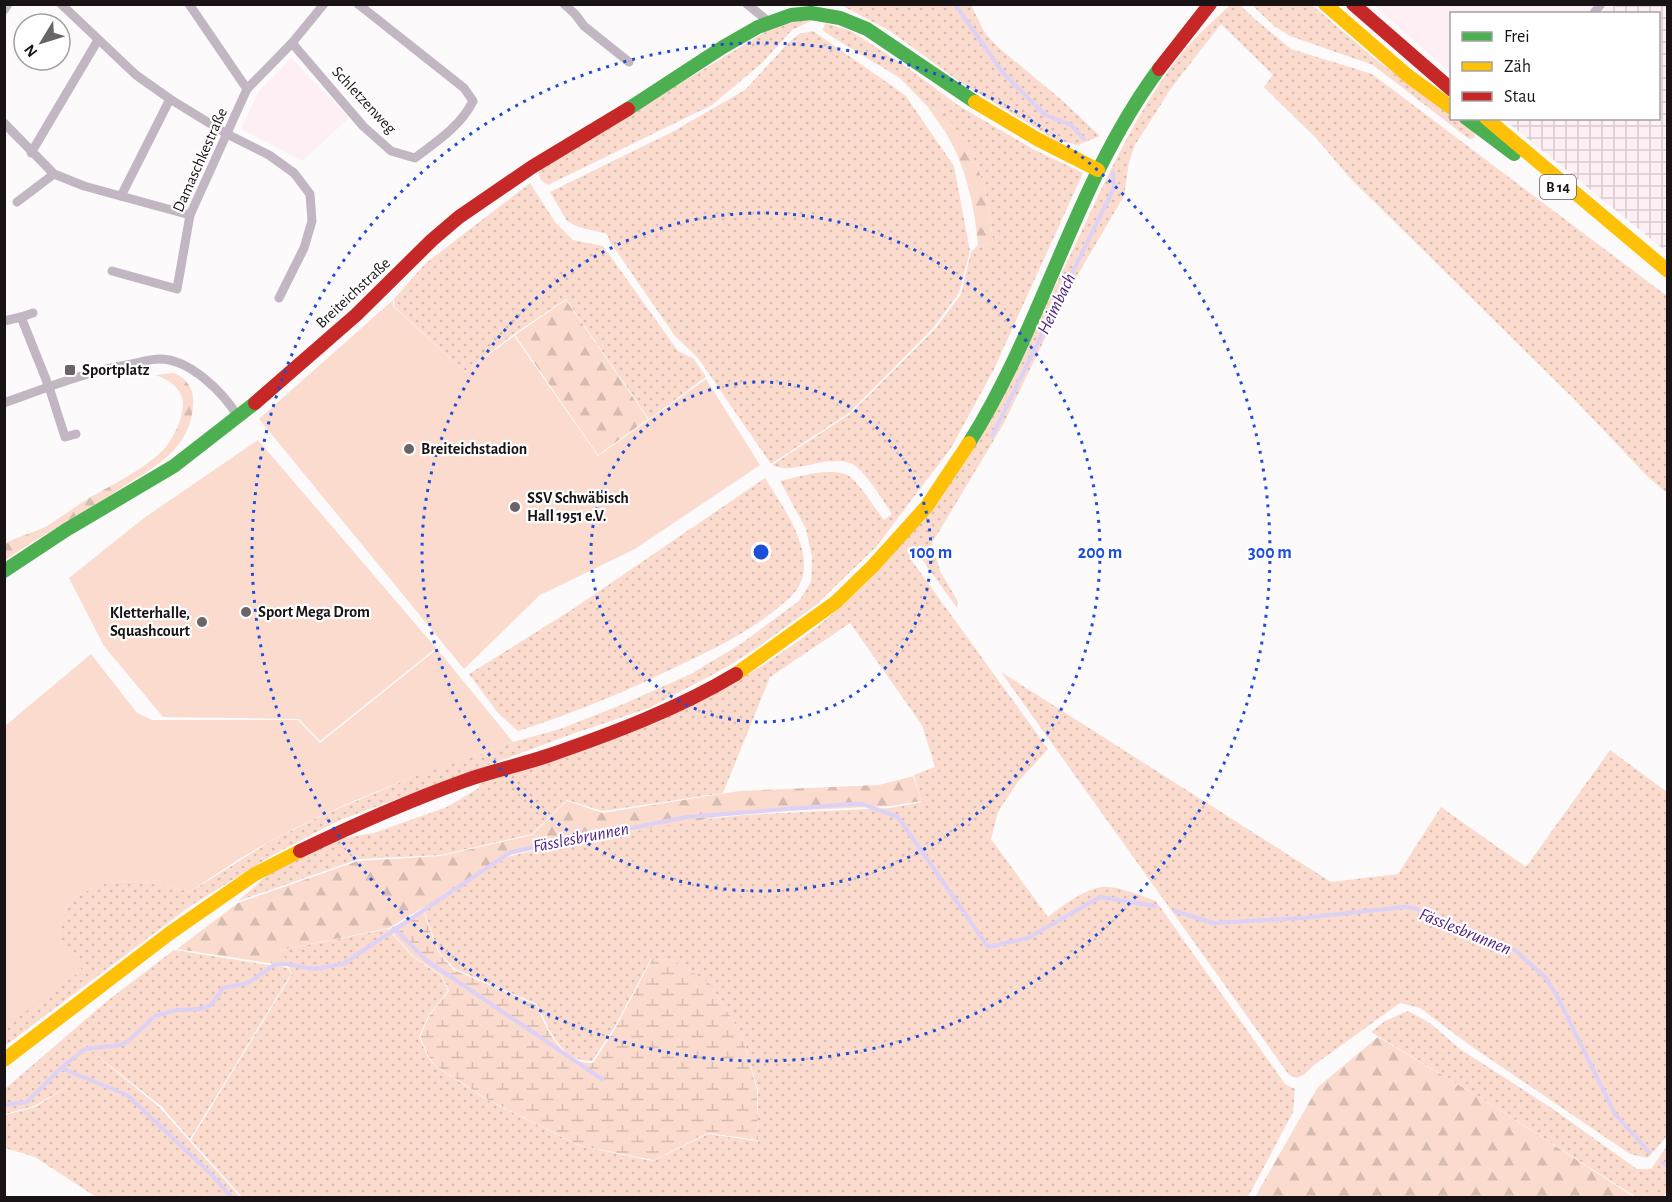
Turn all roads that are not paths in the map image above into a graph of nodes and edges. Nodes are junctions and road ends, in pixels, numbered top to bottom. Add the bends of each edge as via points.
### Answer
1 (8, 4) edge
2 (61, 4) edge
3 (189, 4) edge
4 (358, 4) edge
5 (564, 4) edge
6 (747, 4) edge
7 (1210, 4) edge
8 (1325, 4) edge
9 (1353, 4) edge
10 (319, 6) edge
11 (4, 10) edge
12 (769, 21) junction
13 (98, 40) junction
14 (292, 43) junction
15 (629, 62) dead end
16 (1450, 88) edge
17 (247, 89) junction
18 (170, 99) junction
19 (1450, 107) edge
20 (1469, 120) edge
21 (1488, 120) edge
22 (4, 123) edge
23 (227, 134) junction
24 (31, 153) junction
25 (1098, 170) junction
26 (54, 174) junction
27 (121, 196) junction
28 (17, 201) dead end
29 (190, 215) junction
30 (1650, 256) junction
31 (1668, 271) edge
32 (112, 272) dead end
33 (279, 298) dead end
34 (33, 313) dead end
35 (21, 317) junction
36 (4, 321) edge
37 (49, 387) junction
38 (4, 403) edge
39 (238, 417) junction
40 (76, 434) dead end
41 (4, 571) edge
42 (4, 1060) edge

1 - 11 street
2 - 13 street
3 - 17 street
4 - 14 street, Schletzenweg via 464,88 473,101 448,132 415,158 391,151 363,126
5 - 15 street via 584,26
6 - 12 street
7 - 25 main road via 1159,65 1127,114
8 - 19 main road
9 - 16 main road
10 - 14 street, Damaschkestraße
12 - 25 main road, Breiteichstraße via 814,13 852,21 1001,118
12 - 39 main road, Breiteichstraße via 459,216 357,314
13 - 18 street
13 - 24 street
14 - 17 street, Damaschkestraße
17 - 23 street, Damaschkestraße
18 - 23 street
18 - 27 street
20 - 30 main road, B 14
21 - 30 main road, B 14
22 - 24 street
23 - 29 street, Damaschkestraße
23 - 33 street via 294,173 310,194 312,221 304,249
24 - 26 street
25 - 42 main road via 1009,370 971,441 927,506 837,602 751,665 680,703 609,733 378,814 255,874 170,933
26 - 27 street
26 - 28 street
27 - 29 street
29 - 32 street, Damaschkestraße via 177,290
30 - 31 main road, B 14
34 - 35 street
35 - 36 street
35 - 37 street
37 - 38 street
37 - 39 street via 106,368 161,359 186,367 212,384
37 - 40 street via 61,439
39 - 41 main road, Breiteichstraße via 174,467

